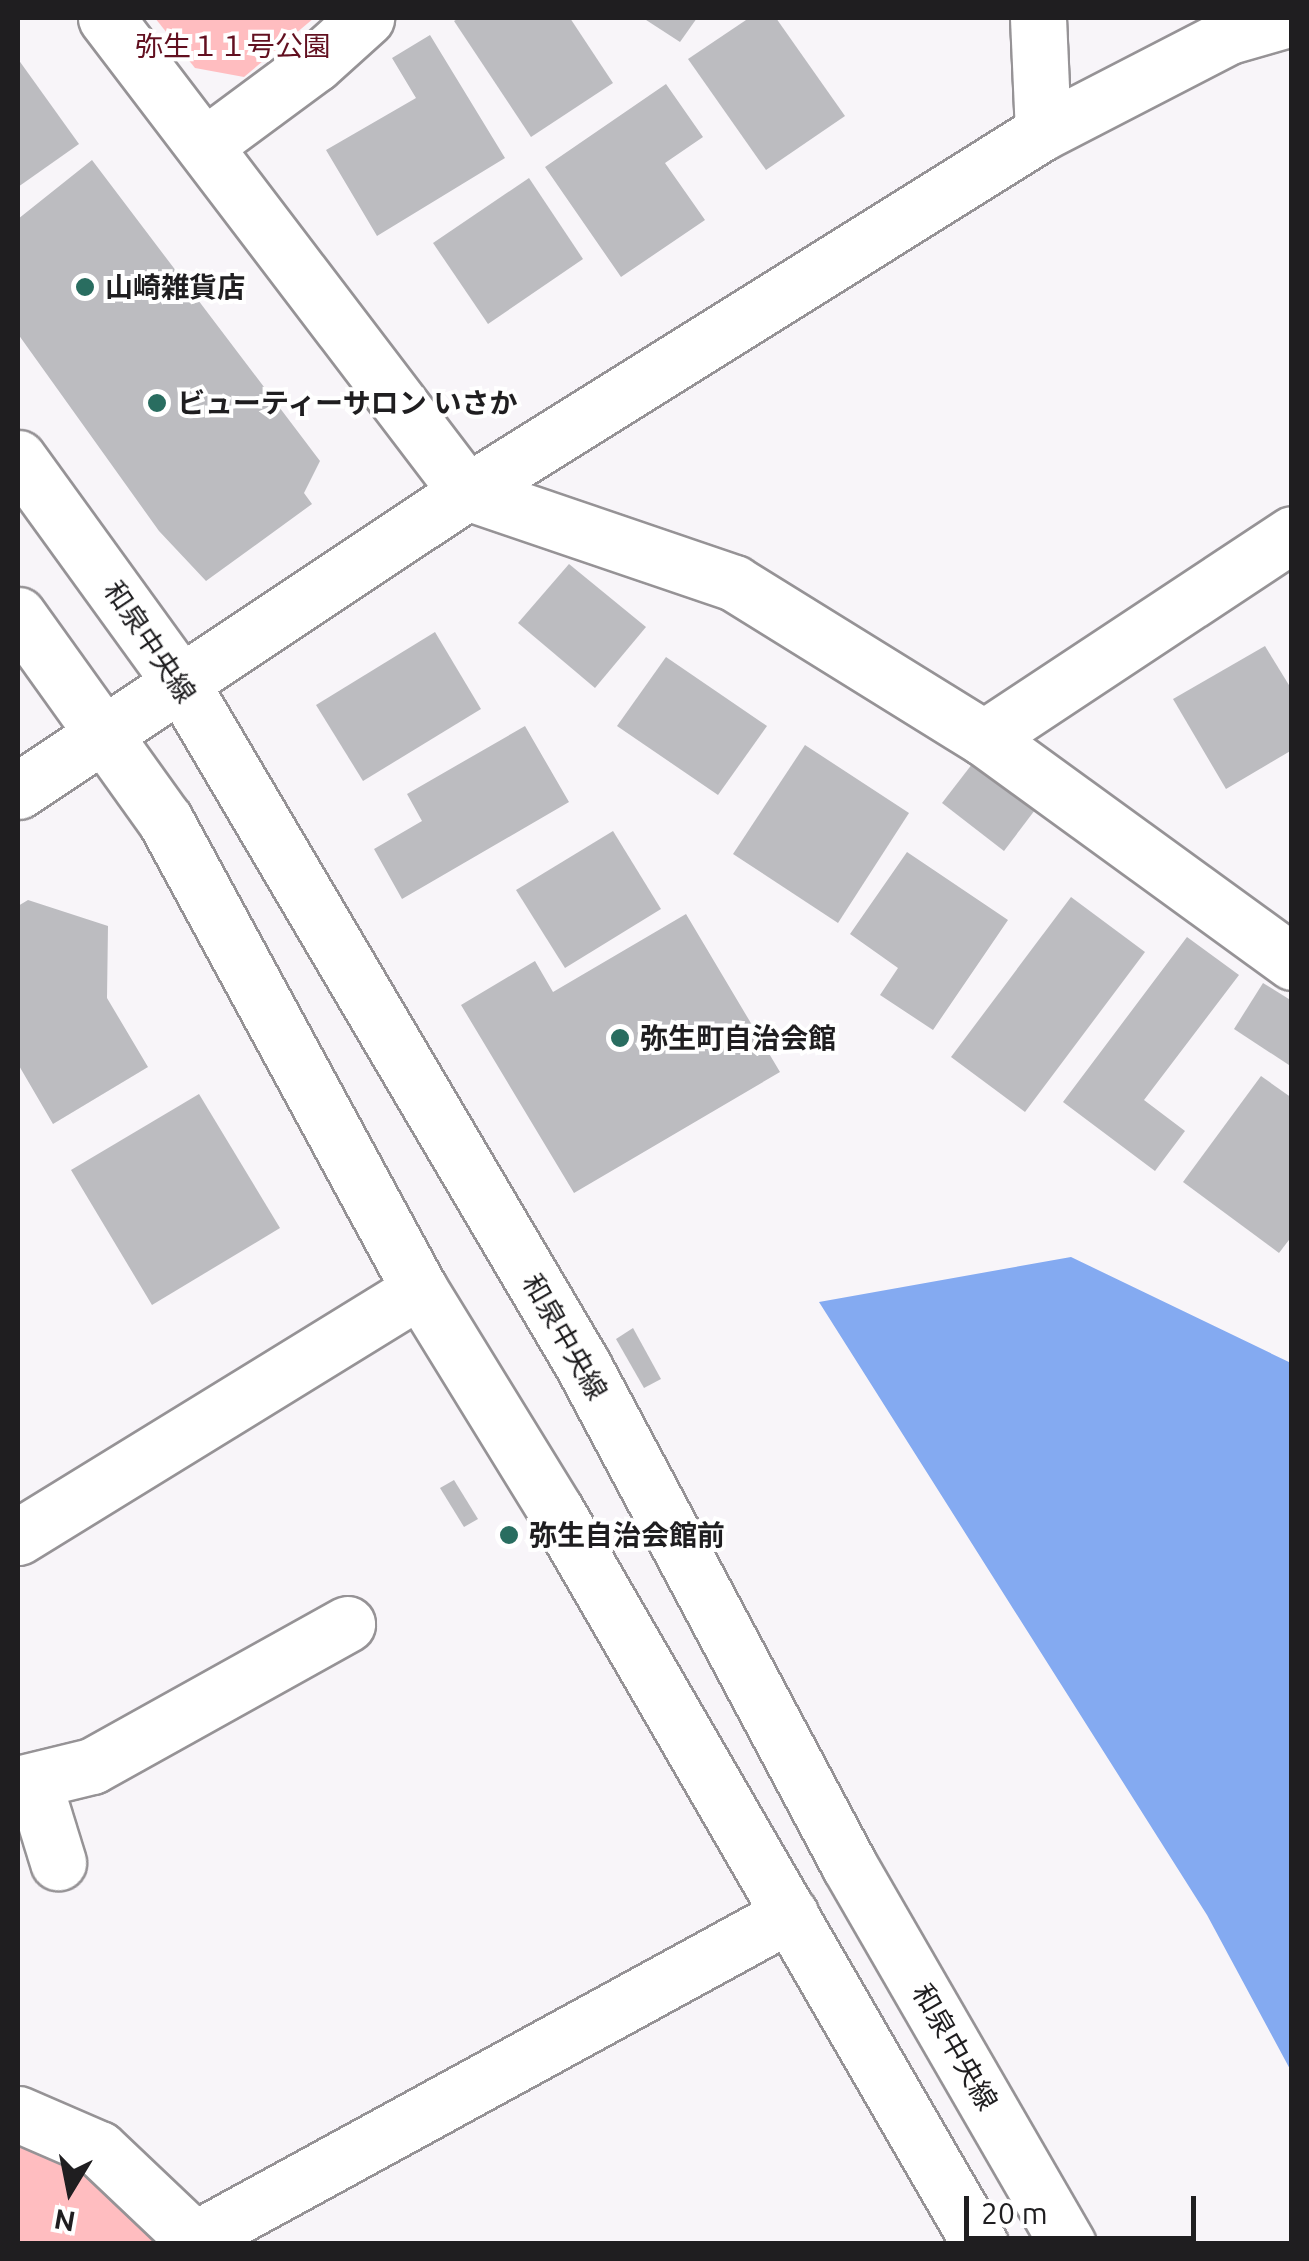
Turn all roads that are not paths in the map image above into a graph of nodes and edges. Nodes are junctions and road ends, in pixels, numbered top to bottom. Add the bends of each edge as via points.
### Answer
1 (106, 18) edge
2 (366, 18) edge
3 (1038, 18) edge
4 (1292, 18) edge
5 (1043, 132) junction
6 (204, 146) junction
7 (18, 458) edge
8 (467, 492) junction
9 (1292, 534) edge
10 (18, 616) edge
11 (181, 684) junction
12 (102, 736) junction
13 (984, 738) junction
14 (18, 791) edge
15 (1292, 962) edge
16 (420, 1290) junction
17 (18, 1537) edge
18 (347, 1624) dead end
19 (26, 1784) edge
20 (58, 1862) dead end
21 (790, 1914) junction
22 (18, 2114) edge
23 (198, 2240) edge
24 (980, 2244) edge
25 (1068, 2244) edge

1 - 6 street
2 - 6 street
3 - 5 street
4 - 5 street via 1229,36
5 - 8 street
6 - 8 street
7 - 11 street, 和泉中央線
8 - 11 street
8 - 13 street via 734,582
9 - 13 street
10 - 12 street
11 - 12 street
11 - 25 street, 和泉中央線 via 584,1367 849,1865
12 - 14 street
12 - 16 street via 166,820
13 - 15 street
16 - 17 street
16 - 21 street
18 - 19 street via 92,1766
19 - 20 street
21 - 23 street
21 - 24 street
22 - 23 street via 99,2149

